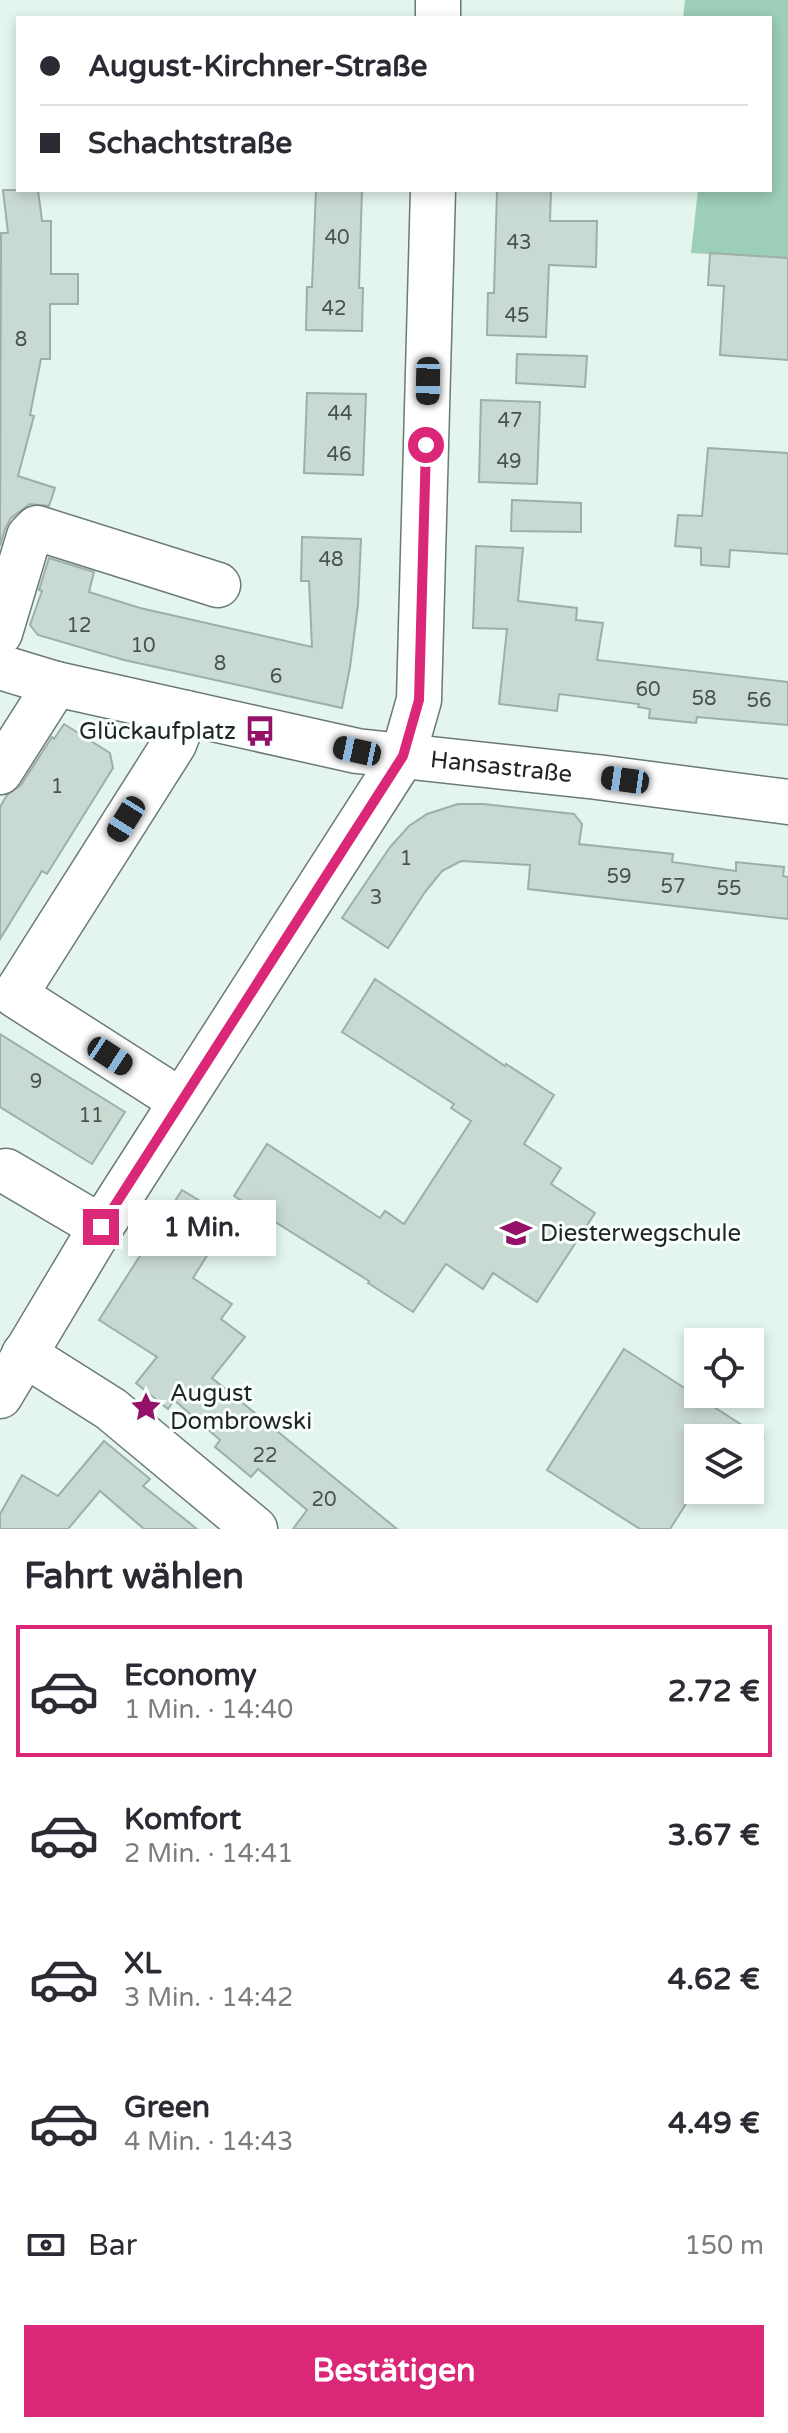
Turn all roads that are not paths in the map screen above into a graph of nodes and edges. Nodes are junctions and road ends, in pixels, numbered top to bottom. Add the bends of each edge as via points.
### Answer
1 (433, 192) edge
2 (218, 585) dead end
3 (0, 633) edge
4 (0, 667) edge
5 (56, 684) junction
6 (186, 713) junction
7 (403, 756) junction
8 (0, 772) edge
9 (788, 802) edge
10 (181, 1101) junction
11 (6, 1171) dead end
12 (101, 1227) junction
13 (9, 1374) edge
14 (255, 1529) edge

1 - 7 street via 419,700
2 - 3 street via 37,528 29,536
4 - 5 street, Hansastraße
5 - 6 street, Hansastraße
5 - 8 street
6 - 7 street, Hansastraße via 357,751
6 - 10 street via 174,744 15,995
7 - 9 street, Hansastraße
7 - 10 street
10 - 12 street
11 - 12 street
12 - 13 street
13 - 14 street via 111,1409

